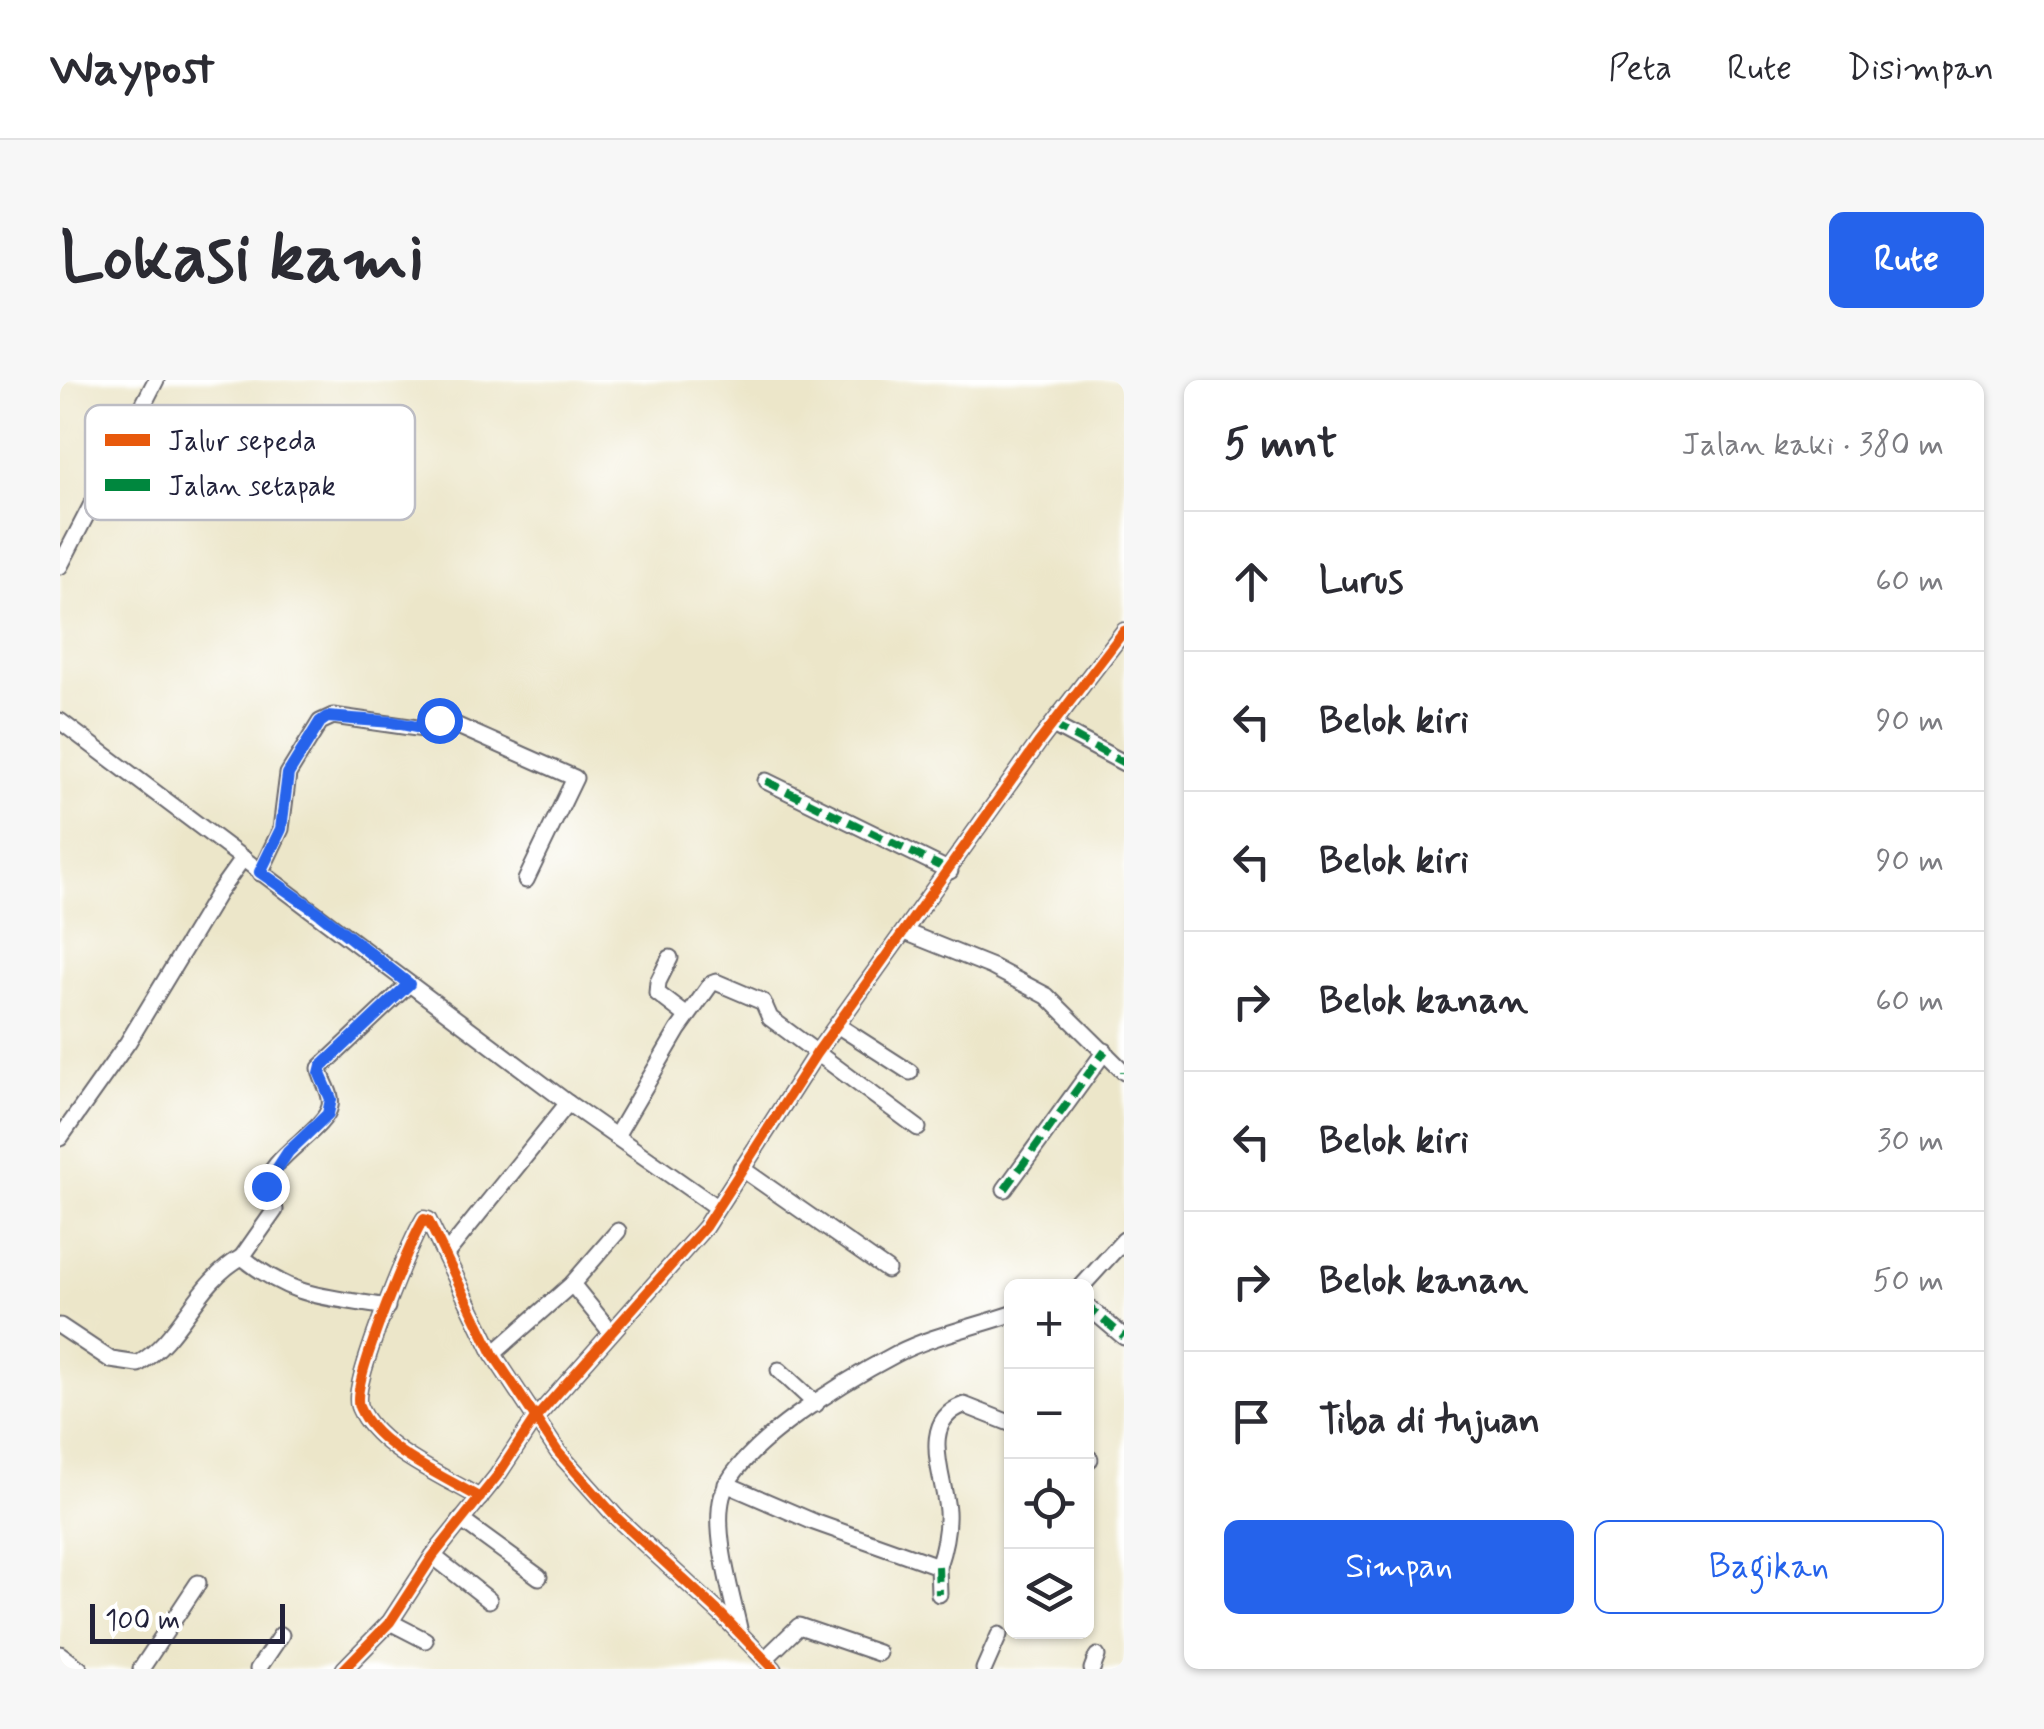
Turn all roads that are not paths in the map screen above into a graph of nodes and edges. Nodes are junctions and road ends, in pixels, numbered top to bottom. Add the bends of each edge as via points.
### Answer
1 (156, 380) edge
2 (143, 405) edge
3 (85, 518) edge
4 (60, 566) edge
5 (1124, 631) edge
6 (60, 721) edge
7 (1053, 725) junction
8 (1124, 763) edge
9 (766, 780) dead end
10 (242, 858) junction
11 (950, 871) junction
12 (260, 872) junction
13 (526, 880) dead end
14 (905, 932) junction
15 (670, 958) dead end
16 (409, 984) junction
17 (687, 1016) junction
18 (837, 1025) junction
19 (1105, 1052) junction
20 (816, 1054) junction
21 (910, 1072) dead end
22 (1124, 1072) edge
23 (568, 1103) junction
24 (918, 1128) dead end
25 (616, 1136) junction
26 (60, 1138) edge
27 (741, 1168) junction
28 (1004, 1188) dead end
29 (716, 1207) junction
30 (618, 1231) dead end
31 (1124, 1240) edge
32 (447, 1253) junction
33 (242, 1257) junction
34 (886, 1270) dead end
35 (1088, 1279) edge
36 (572, 1284) junction
37 (388, 1306) junction
38 (1094, 1313) edge
39 (1004, 1317) edge
40 (60, 1326) edge
41 (610, 1331) junction
42 (1124, 1337) edge
43 (492, 1354) junction
44 (779, 1370) dead end
45 (816, 1404) junction
46 (534, 1420) junction
47 (1004, 1421) edge
48 (726, 1484) junction
49 (480, 1498) junction
50 (461, 1520) junction
51 (433, 1556) junction
52 (938, 1566) junction
53 (539, 1577) dead end
54 (198, 1583) dead end
55 (939, 1594) dead end
56 (489, 1600) dead end
57 (390, 1622) junction
58 (740, 1633) junction
59 (281, 1634) dead end
60 (999, 1635) dead end
61 (425, 1640) dead end
62 (878, 1653) dead end
63 (60, 1654) edge
64 (770, 1664) edge
65 (80, 1669) edge
66 (141, 1669) edge
67 (258, 1669) edge
68 (344, 1669) edge
69 (984, 1669) edge

1 - 2 street
3 - 4 street
5 - 7 street
6 - 10 street
7 - 8 street
7 - 11 street
9 - 11 street
10 - 12 street
10 - 26 street
11 - 14 street
12 - 13 street via 281,829 285,781 294,761 320,722 333,716 431,730 446,720 576,778
12 - 16 street
14 - 18 street
14 - 19 street via 1048,996
15 - 17 street via 657,993
16 - 23 street
16 - 33 street via 320,1068 331,1099 328,1114 270,1176 266,1189 275,1210
17 - 20 street via 718,983 763,1002 770,1018
17 - 25 street
18 - 20 street
18 - 21 street
19 - 22 street
19 - 28 street
20 - 24 street
20 - 27 street
23 - 25 street
23 - 32 street
25 - 29 street
27 - 29 street
27 - 34 street
29 - 41 street
30 - 36 street
31 - 35 street
32 - 37 street via 424,1218
32 - 43 street
33 - 37 street via 285,1287
33 - 40 street via 209,1281 138,1364 111,1360
36 - 41 street
36 - 43 street
37 - 49 street via 358,1407 392,1445
38 - 42 street
39 - 45 street via 898,1352
41 - 46 street
43 - 46 street
44 - 45 street
45 - 48 street via 758,1445
46 - 49 street
46 - 58 street via 617,1518
47 - 52 street via 968,1406 946,1419 936,1455 947,1506
48 - 52 street
48 - 58 street via 720,1507 724,1556
49 - 50 street
50 - 51 street
50 - 53 street
51 - 56 street
51 - 57 street
52 - 55 street
54 - 66 street
57 - 61 street
57 - 68 street
58 - 64 street
59 - 67 street
60 - 69 street
62 - 64 street via 798,1626
63 - 65 street

